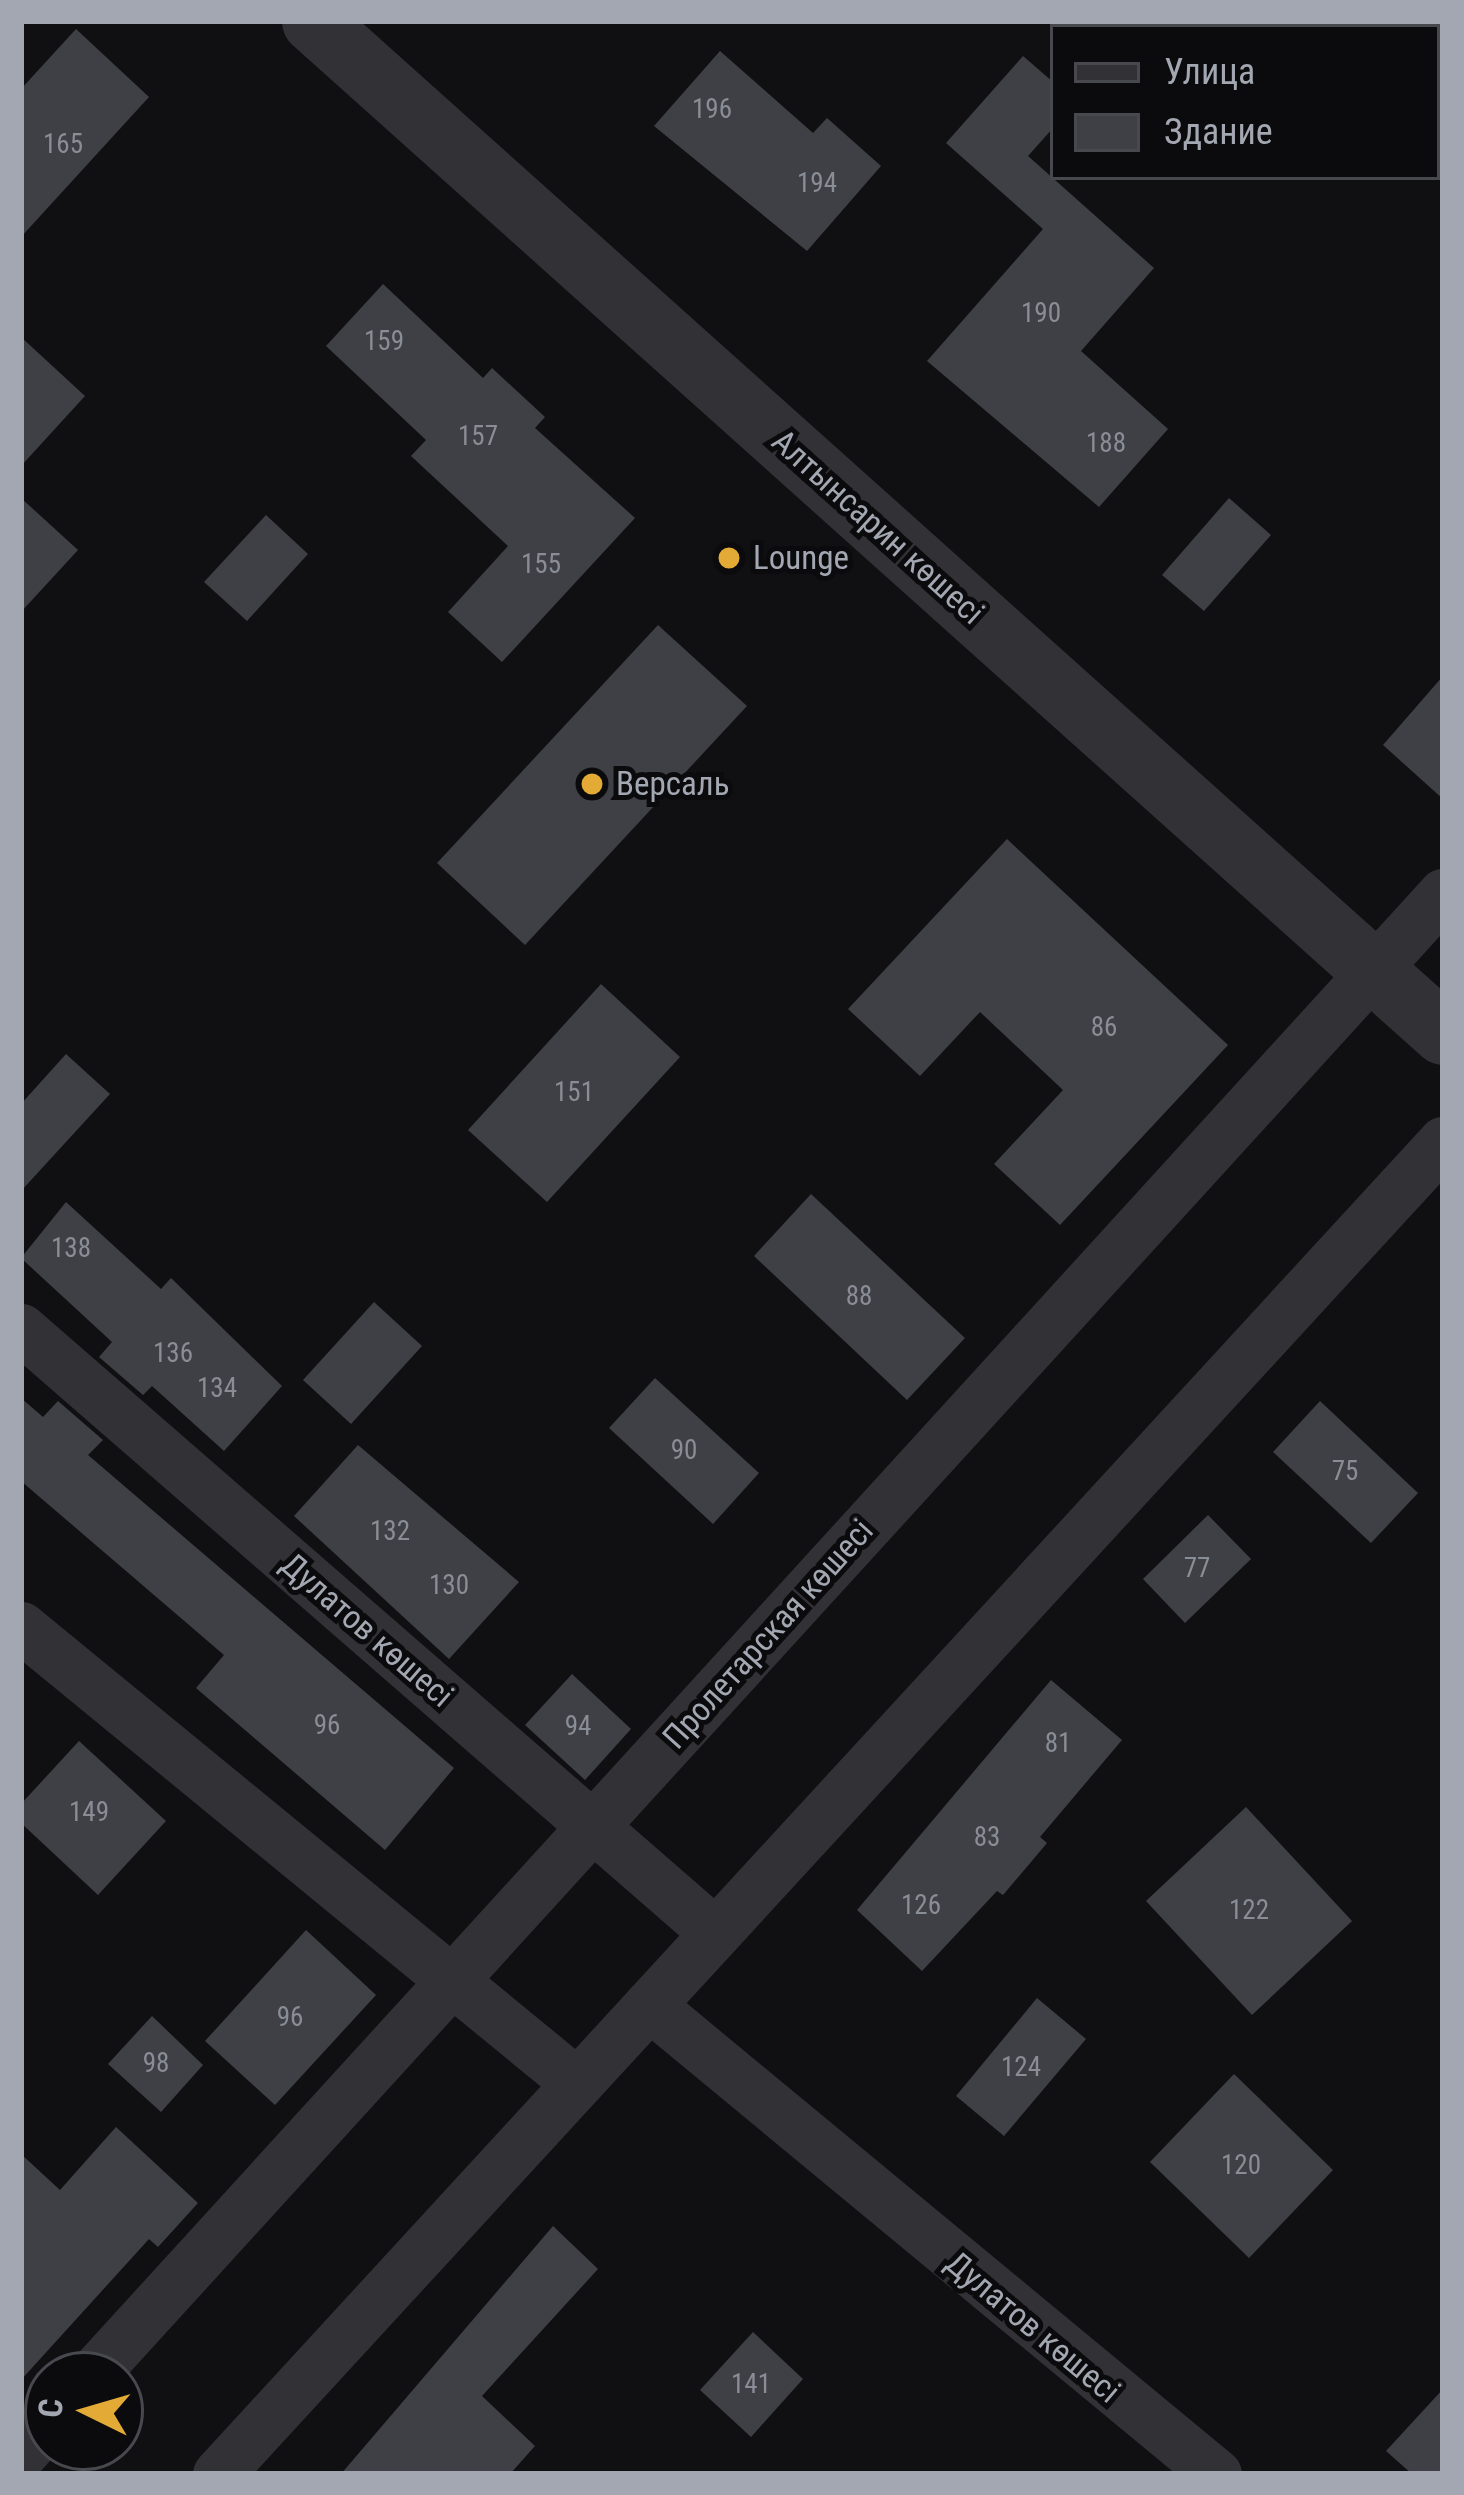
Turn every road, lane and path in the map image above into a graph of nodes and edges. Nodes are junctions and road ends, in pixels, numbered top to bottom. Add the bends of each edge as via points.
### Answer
1 (314, 21) edge
2 (1443, 894) edge
3 (1373, 970) junction
4 (1443, 1033) edge
5 (1443, 1142) edge
6 (21, 1329) edge
7 (21, 1627) edge
8 (592, 1826) junction
9 (712, 1930) junction
10 (450, 1979) junction
11 (649, 2005) junction
12 (573, 2080) junction
13 (114, 2351) edge
14 (1204, 2471) edge
15 (218, 2474) edge

1 - 3 street, Алтынсарин көшесі
2 - 3 street, Пролетарская көшесі
3 - 4 street, Алтынсарин көшесі
3 - 8 street, Пролетарская көшесі
5 - 9 street
6 - 8 street, Дулатов көшесі
7 - 10 street
8 - 9 street, Дулатов көшесі
8 - 10 street, Пролетарская көшесі
9 - 11 street
10 - 12 street
10 - 13 street, Пролетарская көшесі
11 - 12 street
11 - 14 street, Дулатов көшесі
12 - 15 street

